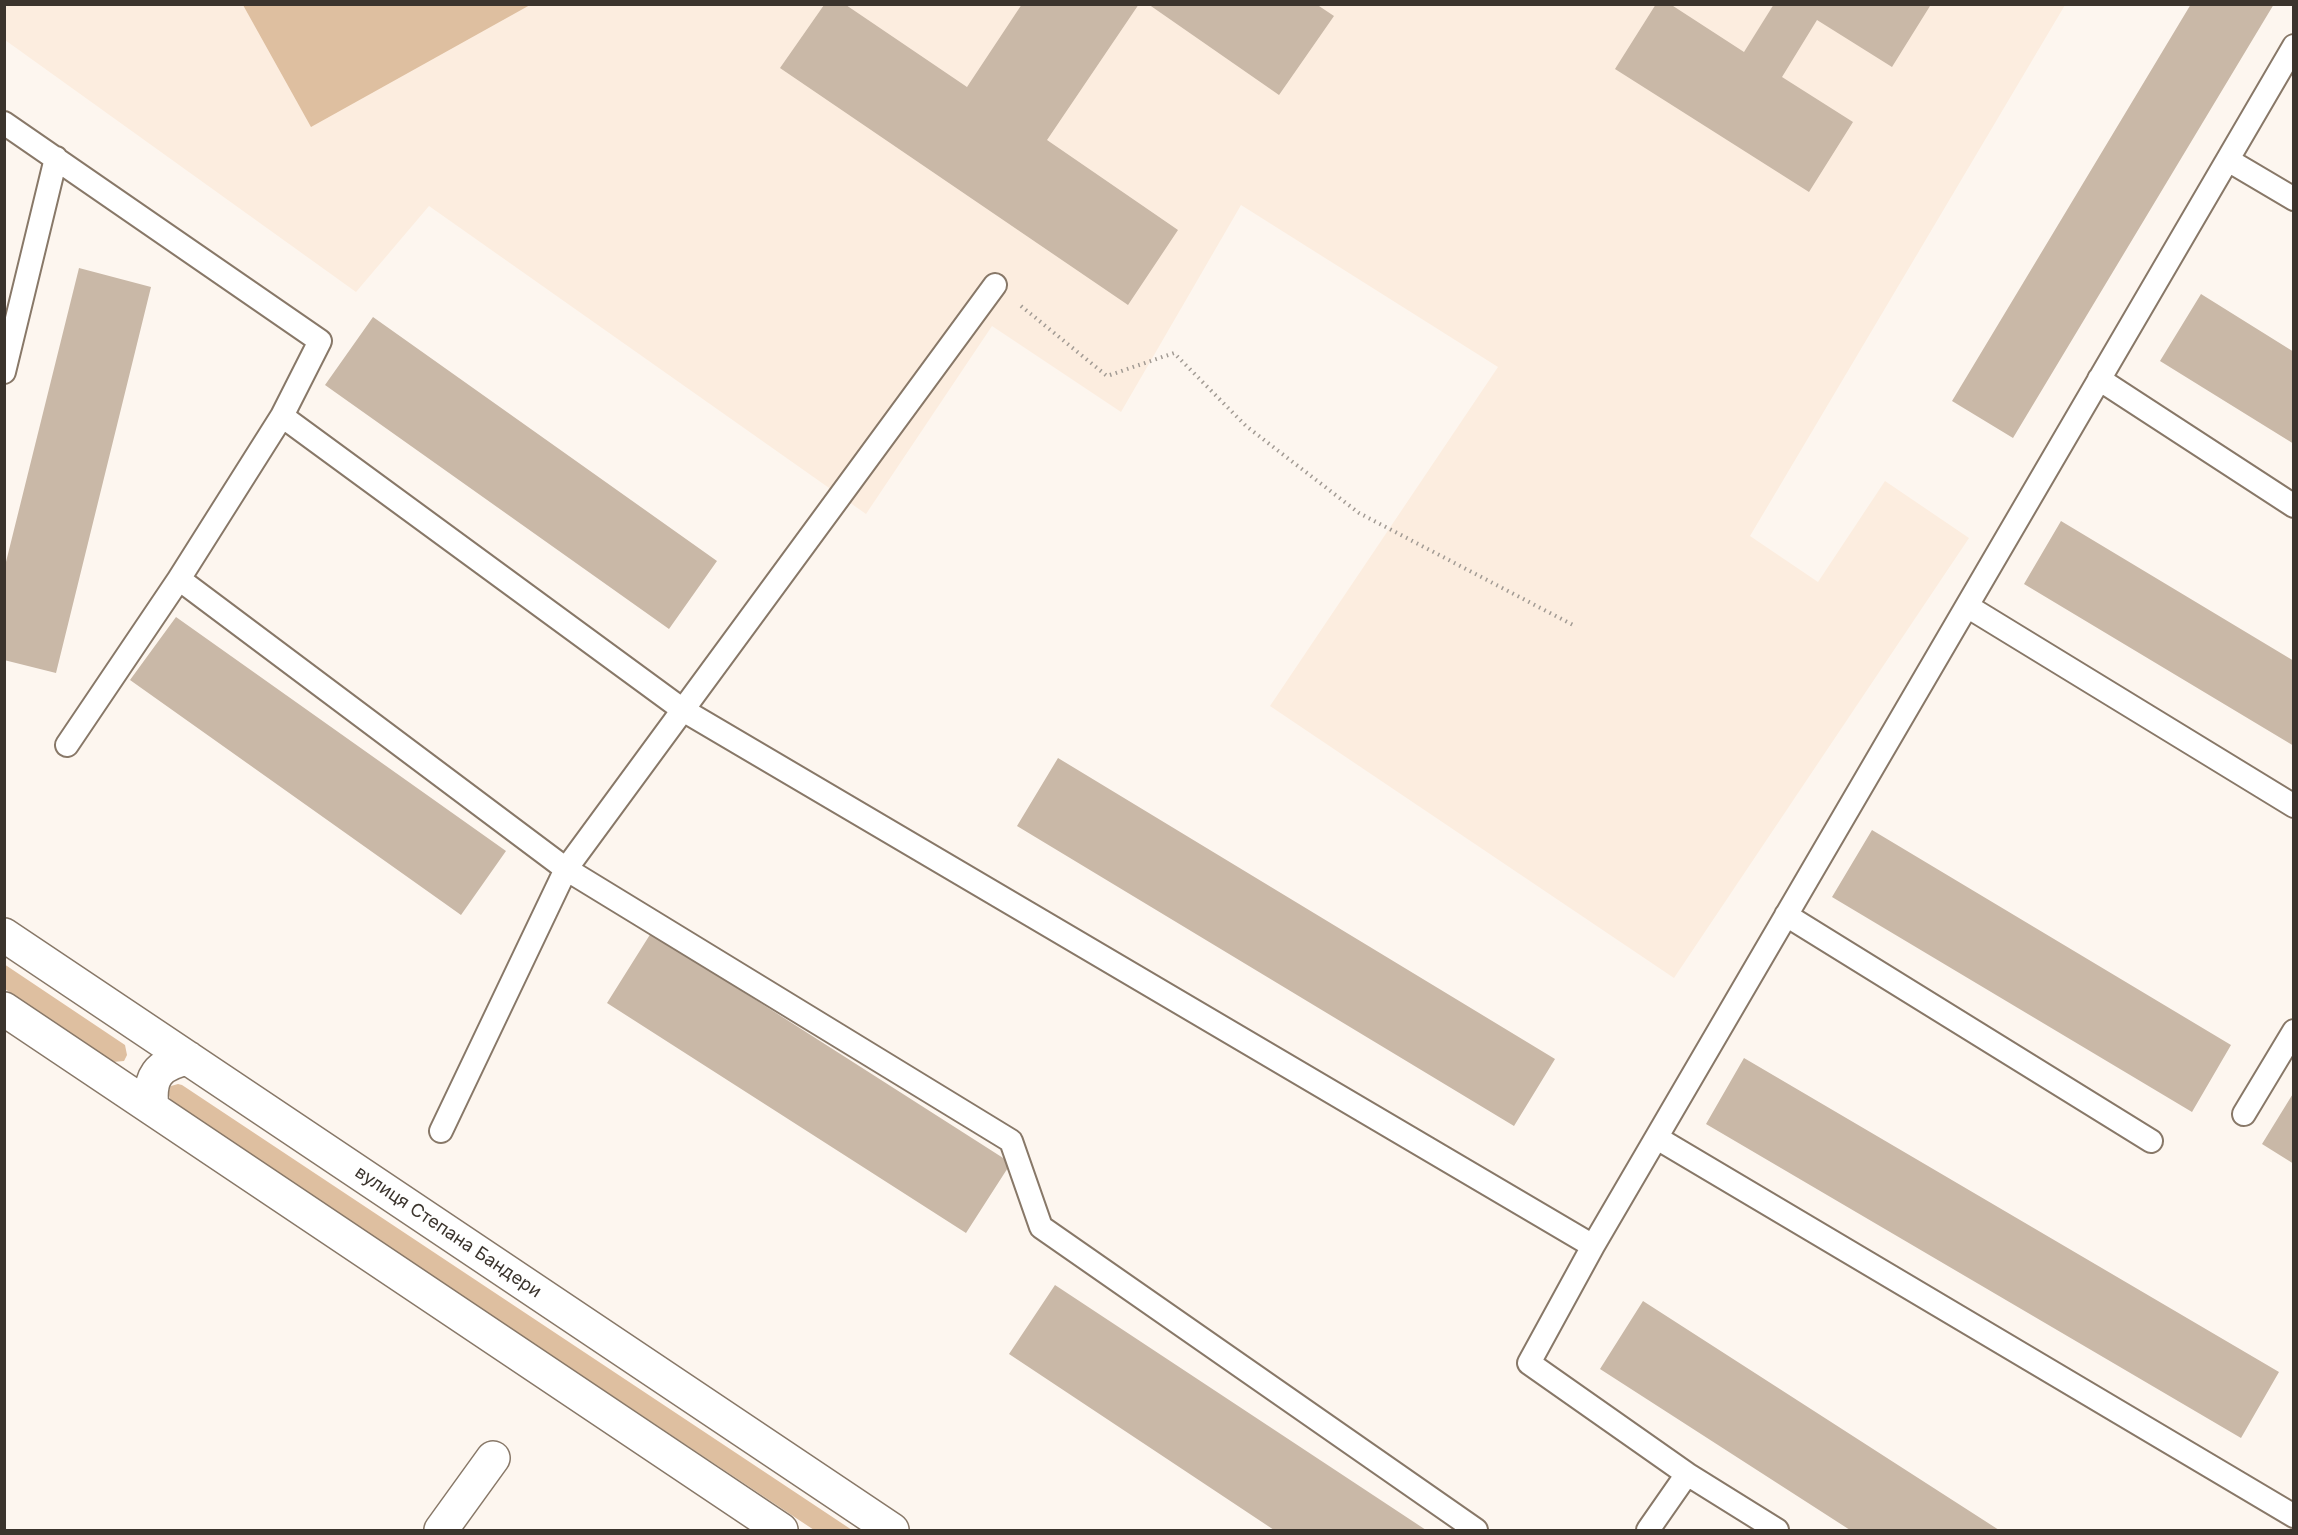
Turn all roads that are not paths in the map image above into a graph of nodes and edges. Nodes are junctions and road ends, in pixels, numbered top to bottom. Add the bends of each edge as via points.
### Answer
1 (2294, 46) edge
2 (4, 123) edge
3 (56, 158) junction
4 (2228, 159) junction
5 (2294, 199) edge
6 (995, 285) road end
7 (4, 372) edge
8 (2099, 379) junction
9 (282, 416) junction
10 (2294, 506) edge
11 (179, 579) junction
12 (1967, 606) junction
13 (683, 710) junction
14 (68, 745) dead end
15 (2294, 806) edge
16 (566, 869) junction
17 (1786, 915) junction
18 (4, 935) edge
19 (4, 1009) edge
20 (148, 1031) junction
21 (2294, 1031) edge
22 (188, 1058) junction
23 (111, 1081) junction
24 (153, 1108) junction
25 (2244, 1114) dead end
26 (441, 1131) dead end
27 (1657, 1138) junction
28 (2151, 1141) dead end
29 (1593, 1246) junction
30 (493, 1458) dead end
31 (1687, 1474) junction
32 (2294, 1516) edge
33 (441, 1530) edge
34 (781, 1530) edge
35 (892, 1530) edge
36 (1476, 1530) edge
37 (1648, 1530) edge
38 (1777, 1530) edge

1 - 4 lane
2 - 3 lane
3 - 7 lane
3 - 9 lane via 320,342
4 - 5 lane
4 - 8 lane
6 - 13 lane
8 - 10 lane
8 - 12 lane
9 - 11 lane
9 - 13 lane
11 - 14 lane
11 - 16 lane
12 - 15 lane
12 - 17 lane
13 - 16 lane
13 - 29 lane
16 - 26 lane
16 - 36 lane via 1011,1141 1041,1227
17 - 27 lane
17 - 28 lane
18 - 20 street, вулиця Степана Бандери
19 - 23 street
20 - 22 street, вулиця Степана Бандери
20 - 23 street via 148,1055 142,1065 135,1072
21 - 25 lane
22 - 24 street via 164,1066 156,1075 150,1096
22 - 35 street, вулиця Степана Бандери
23 - 24 street
24 - 34 street
27 - 29 lane
27 - 32 lane
29 - 31 lane via 1529,1363
30 - 33 street
31 - 37 lane
31 - 38 lane

